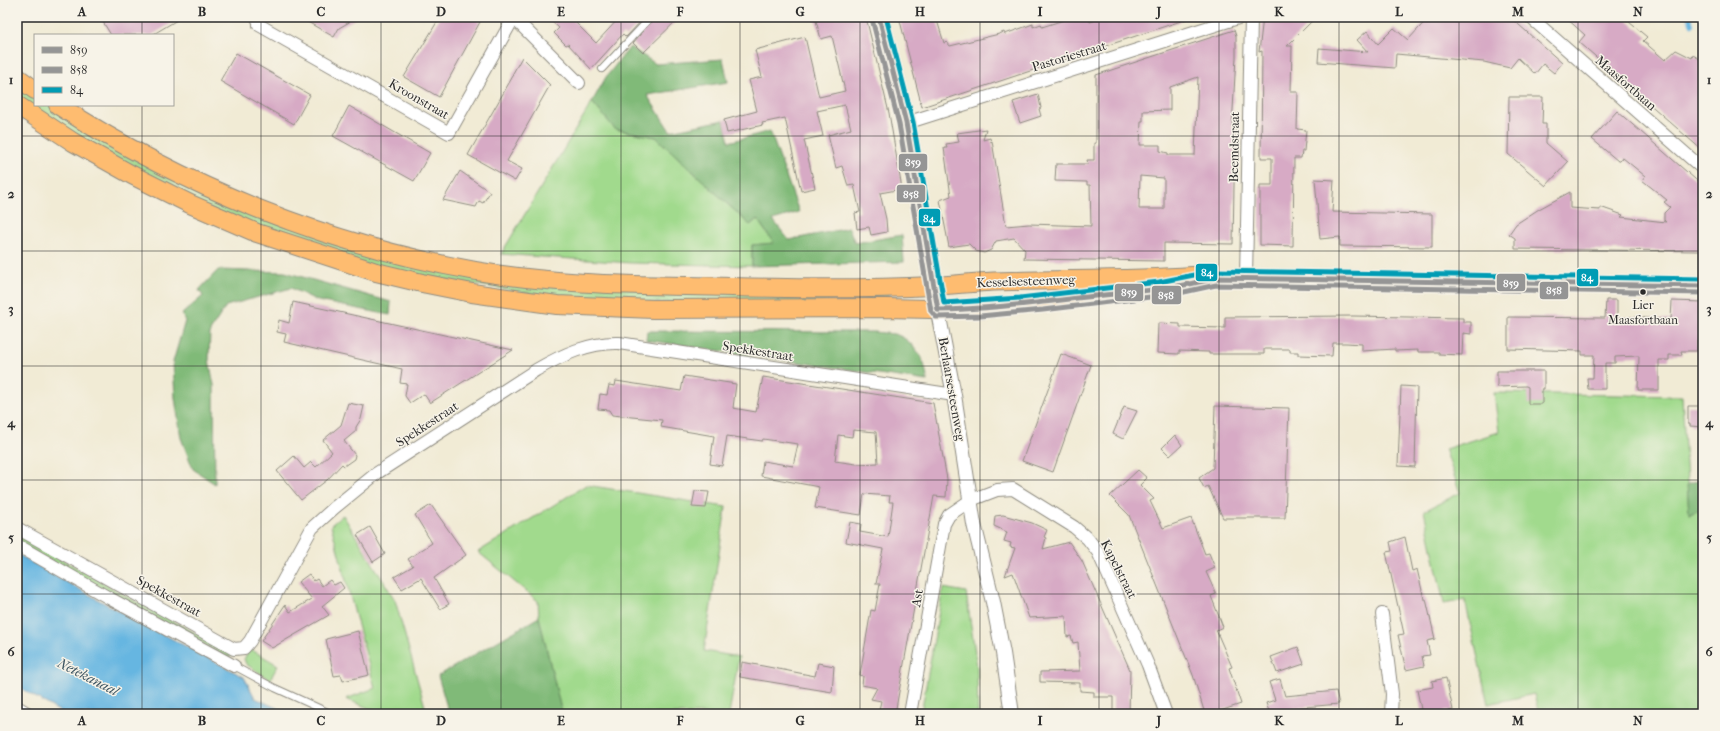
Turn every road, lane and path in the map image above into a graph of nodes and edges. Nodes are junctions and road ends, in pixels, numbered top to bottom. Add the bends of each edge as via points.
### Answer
1 (514, 17) edge
2 (651, 17) edge
3 (879, 17) edge
4 (1241, 17) edge
5 (1251, 17) edge
6 (1530, 17) edge
7 (257, 21) edge
8 (602, 69) dead end
9 (17, 77) edge
10 (579, 83) dead end
11 (34, 89) edge
12 (17, 105) edge
13 (60, 106) edge
14 (906, 123) junction
15 (1703, 169) edge
16 (1215, 278) junction
17 (1246, 278) junction
18 (933, 286) junction
19 (1703, 286) edge
20 (938, 310) junction
21 (954, 395) junction
22 (971, 500) junction
23 (17, 528) edge
24 (17, 545) edge
25 (1382, 614) dead end
26 (234, 666) joint
27 (17, 707) edge
28 (29, 714) edge
29 (332, 714) edge
30 (910, 714) edge
31 (1012, 714) edge
32 (1166, 714) edge
33 (1391, 714) edge

1 - 7 street, Kroonstraat via 449,133
1 - 10 street
2 - 8 lane
3 - 14 street, Berlaarsesteenweg
4 - 14 street, Pastoriestraat
5 - 17 street, Beemdstraat
6 - 15 street, Maasfortbaan
9 - 11 main road
12 - 20 main road, Kesselsesteenweg via 73,142 132,175 225,220 376,272 422,283 557,305 653,309
13 - 18 main road, Kesselsesteenweg via 142,155 239,201 382,250 470,270 558,282 600,284 736,287
14 - 18 street, Berlaarsesteenweg
16 - 17 main road, Kesselsesteenweg
16 - 18 main road, Kesselsesteenweg via 1192,276 983,282
16 - 20 main road, Kesselsesteenweg via 1193,284 977,310
17 - 19 main road, Kesselsesteenweg
18 - 20 street, Berlaarsesteenweg
20 - 21 street, Berlaarsesteenweg
21 - 22 street, Berlaarsesteenweg
21 - 23 street, Spekkestraat via 619,343 585,347 561,356 536,370 377,473 334,508 312,528 244,648 234,649
22 - 30 street, Ast via 949,515 944,524
22 - 31 street, Berlaarsesteenweg via 1003,653
22 - 32 street, Kapelstraat via 998,490 1013,489 1088,539 1098,552 1118,595
24 - 26 street
25 - 33 street via 1392,694
26 - 29 lane
27 - 28 street

